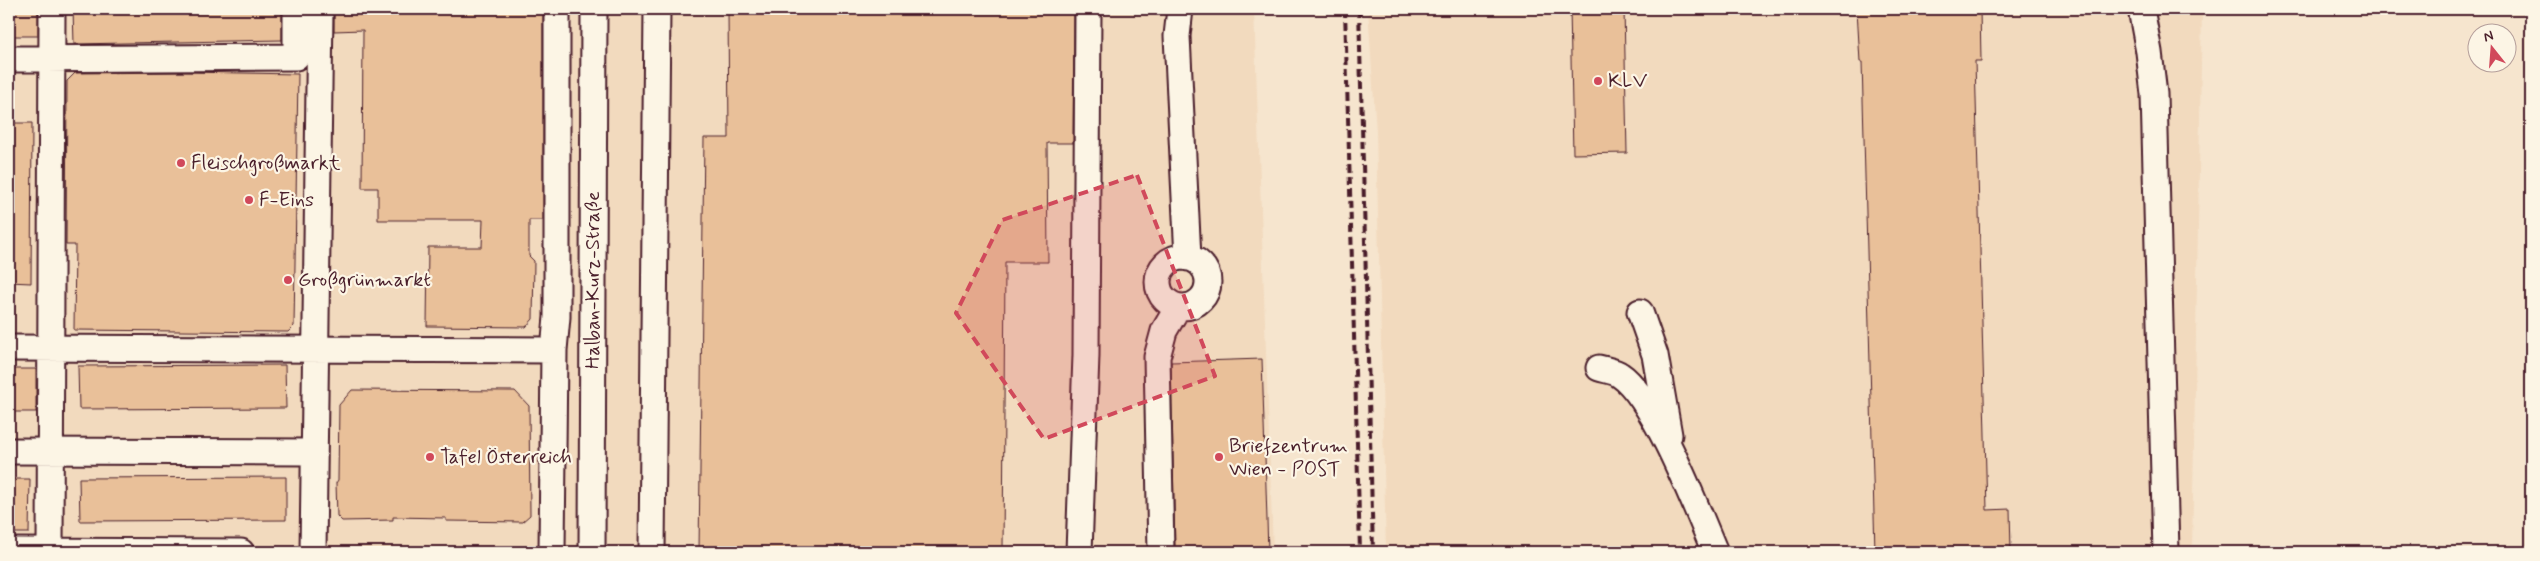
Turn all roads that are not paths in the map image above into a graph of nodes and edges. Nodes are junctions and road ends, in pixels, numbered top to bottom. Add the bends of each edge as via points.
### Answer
1 (52, 9) edge
2 (296, 9) edge
3 (320, 9) edge
4 (558, 9) edge
5 (594, 9) edge
6 (657, 9) edge
7 (1088, 9) edge
8 (1180, 9) edge
9 (2141, 9) edge
10 (9, 59) edge
11 (52, 60) junction
12 (1188, 258) junction
13 (1178, 307) junction
14 (1640, 312) dead end
15 (9, 348) edge
16 (50, 348) junction
17 (316, 350) junction
18 (554, 350) junction
19 (1599, 368) dead end
20 (9, 451) edge
21 (52, 451) junction
22 (313, 452) junction
23 (1673, 457) junction
24 (9, 551) edge
25 (50, 552) edge
26 (241, 552) edge
27 (313, 552) edge
28 (552, 552) edge
29 (592, 552) edge
30 (652, 552) edge
31 (1079, 552) edge
32 (1161, 552) edge
33 (1715, 552) edge
34 (2166, 552) edge

1 - 11 street
2 - 11 street via 296,57
3 - 17 street
4 - 18 street
5 - 29 street, Halban-Kurz-Straße
6 - 30 street
7 - 31 street via 1086,356
8 - 12 street via 1177,36
9 - 34 street via 2154,94
10 - 11 street
11 - 16 street
12 - 13 street via 1171,261 1160,274 1160,291 1170,304
12 - 13 street via 1201,265 1208,287 1200,301
13 - 32 street via 1164,331 1157,357
14 - 23 street via 1655,355
15 - 16 street
16 - 17 street
16 - 21 street
17 - 18 street
17 - 22 street
18 - 28 street
19 - 23 street via 1620,374 1631,385
20 - 21 street
21 - 22 street
21 - 25 street
22 - 27 street
23 - 33 street
24 - 25 street
25 - 26 street

